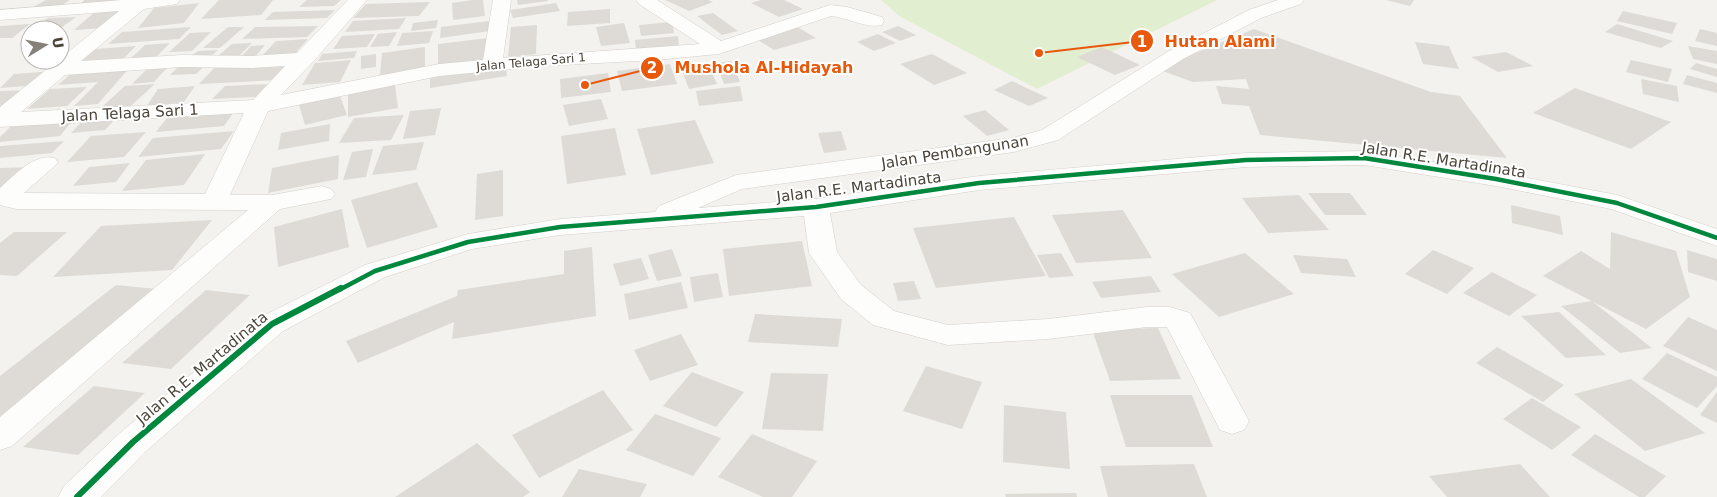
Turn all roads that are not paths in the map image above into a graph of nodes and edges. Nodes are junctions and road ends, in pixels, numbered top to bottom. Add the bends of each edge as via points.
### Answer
1 (33, 0) edge
2 (170, 0) edge
3 (358, 0) edge
4 (502, 0) edge
5 (646, 0) edge
6 (1295, 0) edge
7 (136, 3) edge
8 (1, 15) edge
9 (875, 21) dead end
10 (718, 48) junction
11 (305, 59) junction
12 (70, 60) edge
13 (492, 65) junction
14 (70, 68) edge
15 (59, 70) edge
16 (259, 106) junction
17 (0, 119) edge
18 (46, 163) dead end
19 (322, 194) dead end
20 (214, 202) junction
21 (272, 202) junction
22 (816, 207) junction
23 (648, 220) junction
24 (1717, 238) edge
25 (1232, 421) dead end
26 (0, 437) edge
27 (77, 497) edge

1 - 8 street
2 - 7 street
3 - 11 street
4 - 13 street
5 - 10 street
6 - 23 street, Jalan Pembangunan via 1255,14 1176,55 1050,135 1014,145 736,182
7 - 8 street
7 - 12 street
9 - 10 street, Jalan Telaga Sari 1 via 830,10
10 - 13 street, Jalan Telaga Sari 1
11 - 14 street via 182,61
11 - 16 street
13 - 16 street, Jalan Telaga Sari 1 via 439,70
15 - 17 street
16 - 17 street, Jalan Telaga Sari 1
16 - 20 street
18 - 20 street via 9,193 8,199
19 - 21 street
20 - 21 street
21 - 26 street
22 - 23 street, Jalan R.E. Martadinata
22 - 24 street, Jalan R.E. Martadinata via 979,183 1246,160 1364,158 1617,203
22 - 25 street via 823,253 851,292 884,318 948,335 1170,317 1179,320
23 - 27 street, Jalan R.E. Martadinata via 560,228 468,242 375,271 272,324 133,442

